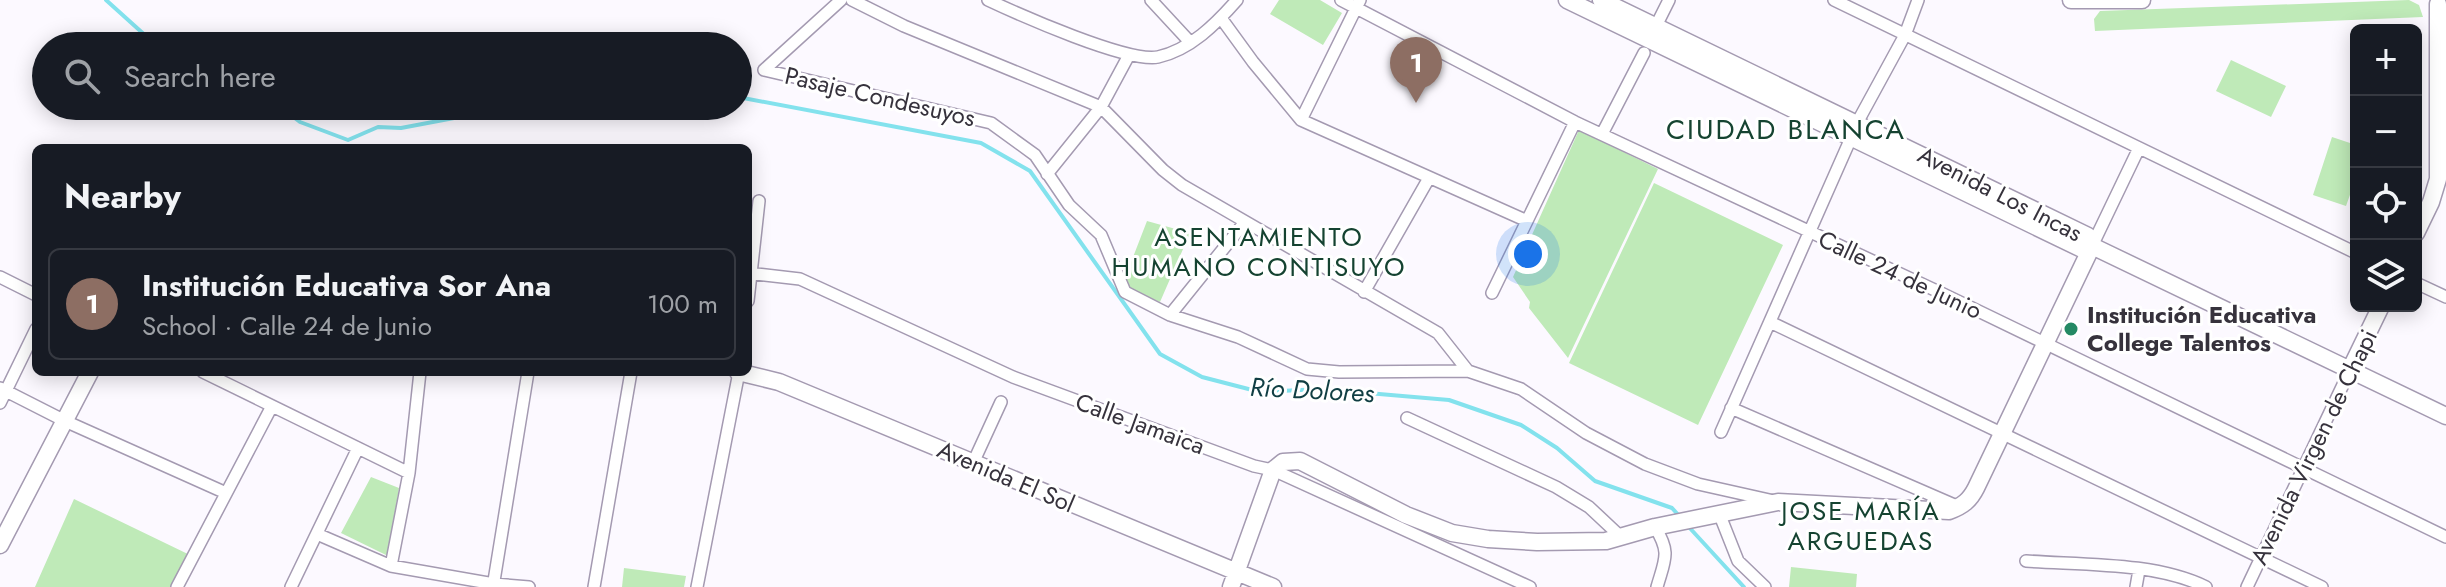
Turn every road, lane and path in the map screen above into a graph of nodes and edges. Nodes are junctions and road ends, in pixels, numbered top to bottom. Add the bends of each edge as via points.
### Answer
1 (841, 0) edge
2 (852, 0) edge
3 (988, 0) edge
4 (1011, 0) edge
5 (1151, 0) edge
6 (1237, 0) edge
7 (1341, 0) edge
8 (1567, 0) edge
9 (1601, 0) edge
10 (1669, 0) edge
11 (1834, 0) edge
12 (1918, 0) edge
13 (2071, 0) edge
14 (2130, 0) edge
15 (2142, 0) edge
16 (2438, 2) edge
17 (1358, 4) edge
18 (1221, 18) junction
19 (1030, 19) junction
20 (1656, 26) junction
21 (1905, 35) junction
22 (1189, 41) junction
23 (1644, 53) dead end
24 (1129, 55) junction
25 (1101, 107) junction
26 (1301, 120) junction
27 (1575, 122) junction
28 (1854, 130) junction
29 (1602, 134) junction
30 (2139, 148) junction
31 (1047, 174) junction
32 (1429, 178) junction
33 (759, 201) dead end
34 (2438, 202) edge
35 (1525, 220) junction
36 (1245, 222) junction
37 (2422, 225) edge
38 (1808, 231) junction
39 (2092, 246) junction
40 (2350, 250) edge
41 (752, 257) edge
42 (752, 273) edge
43 (0, 277) edge
44 (2422, 286) edge
45 (1364, 292) junction
46 (32, 293) edge
47 (1492, 293) dead end
48 (2446, 297) edge
49 (2378, 312) edge
50 (1170, 315) junction
51 (1770, 322) junction
52 (32, 336) edge
53 (2046, 345) junction
54 (2350, 370) junction
55 (1468, 371) junction
56 (752, 375) edge
57 (88, 376) edge
58 (211, 376) edge
59 (420, 376) edge
60 (527, 376) edge
61 (630, 376) edge
62 (737, 376) edge
63 (3, 390) edge
64 (1001, 402) dead end
65 (0, 403) edge
66 (272, 406) junction
67 (1731, 408) junction
68 (2446, 416) edge
69 (1407, 418) dead end
70 (65, 421) junction
71 (1721, 432) dead end
72 (2003, 433) junction
73 (358, 448) junction
74 (973, 463) junction
75 (1273, 470) junction
76 (2302, 470) junction
77 (409, 473) junction
78 (226, 493) junction
79 (1778, 502) junction
80 (1962, 505) junction
81 (1713, 515) junction
82 (1659, 527) junction
83 (317, 534) junction
84 (1621, 537) junction
85 (2446, 537) edge
86 (0, 545) edge
87 (2261, 557) junction
88 (2026, 561) dead end
89 (391, 566) junction
90 (2139, 570) junction
91 (1234, 580) edge
92 (493, 585) edge
93 (180, 586) edge
94 (291, 587) edge
95 (529, 587) edge
96 (594, 587) edge
97 (697, 587) edge
98 (1273, 587) edge
99 (1530, 587) edge
100 (1657, 587) edge
101 (1765, 587) edge
102 (2136, 587) edge
103 (2206, 587) edge
104 (2247, 587) edge
105 (2322, 587) edge

1 - 31 street, Pasaje Condesuyos via 764,70 991,123 1035,155
2 - 25 street
3 - 19 street
4 - 19 street
5 - 22 street
6 - 18 street
7 - 17 street, Calle 24 de Junio
8 - 28 street, Avenida Los Incas
9 - 20 street, Avenida Los Incas
10 - 20 street
11 - 21 street
12 - 21 street
13 - 14 street
14 - 15 street
16 - 34 street
17 - 26 street
17 - 27 street, Calle 24 de Junio
18 - 22 street
18 - 26 street
19 - 24 street
20 - 28 street, Avenida Los Incas
21 - 28 street
21 - 30 street
22 - 24 street via 1154,58
23 - 29 street
24 - 25 street
25 - 31 street
25 - 36 street via 1163,170
26 - 32 street
27 - 29 street, Calle 24 de Junio
27 - 35 street
28 - 38 street
28 - 39 street, Avenida Los Incas via 2088,236
29 - 38 street, Calle 24 de Junio
30 - 39 street
30 - 40 street
31 - 50 street, Pasaje Condesuyos via 1069,205 1101,235 1125,292
32 - 35 street
32 - 45 street
33 - 41 street
34 - 37 street
35 - 47 street
36 - 45 street
36 - 50 street
38 - 51 street
38 - 53 street, Calle 24 de Junio
39 - 53 street
39 - 54 street, Avenida Los Incas
42 - 75 street, Calle Jamaica via 800,279 1013,377
43 - 46 street
44 - 48 street
45 - 55 street via 1438,333
49 - 54 street, Avenida Virgen de Chapi
50 - 55 street, Pasaje Condesuyos via 1238,337 1307,369
51 - 67 street
51 - 72 street
52 - 63 street
53 - 72 street
53 - 76 street, Calle 24 de Junio
54 - 68 street, Avenida Los Incas
54 - 76 street, Avenida Virgen de Chapi
55 - 79 street via 1521,389 1586,433 1645,464 1698,484
56 - 74 street, Avenida El Sol
57 - 70 street
58 - 66 street
59 - 77 street
60 - 92 street
61 - 96 street
62 - 97 street
63 - 65 street
63 - 70 street
64 - 74 street
66 - 73 street
66 - 78 street
67 - 71 street
67 - 80 street
69 - 84 street via 1556,487 1589,507
70 - 78 street
70 - 86 street
72 - 80 street
72 - 87 street
73 - 77 street
73 - 83 street
74 - 91 street, Avenida El Sol
75 - 84 street via 1283,462 1300,461 1452,533 1537,542
75 - 91 street
75 - 99 street, Calle Jamaica
76 - 85 street, Calle 24 de Junio
76 - 87 street, Avenida Virgen de Chapi
77 - 89 street
78 - 93 street
79 - 80 street via 1949,511
79 - 81 street
81 - 82 street
81 - 101 street via 1738,561
82 - 84 street
82 - 100 street via 1666,545
83 - 89 street
83 - 94 street
87 - 104 street, Avenida Virgen de Chapi
87 - 105 street
88 - 90 street
89 - 92 street
90 - 102 street
90 - 103 street
91 - 98 street, Avenida El Sol
92 - 95 street

